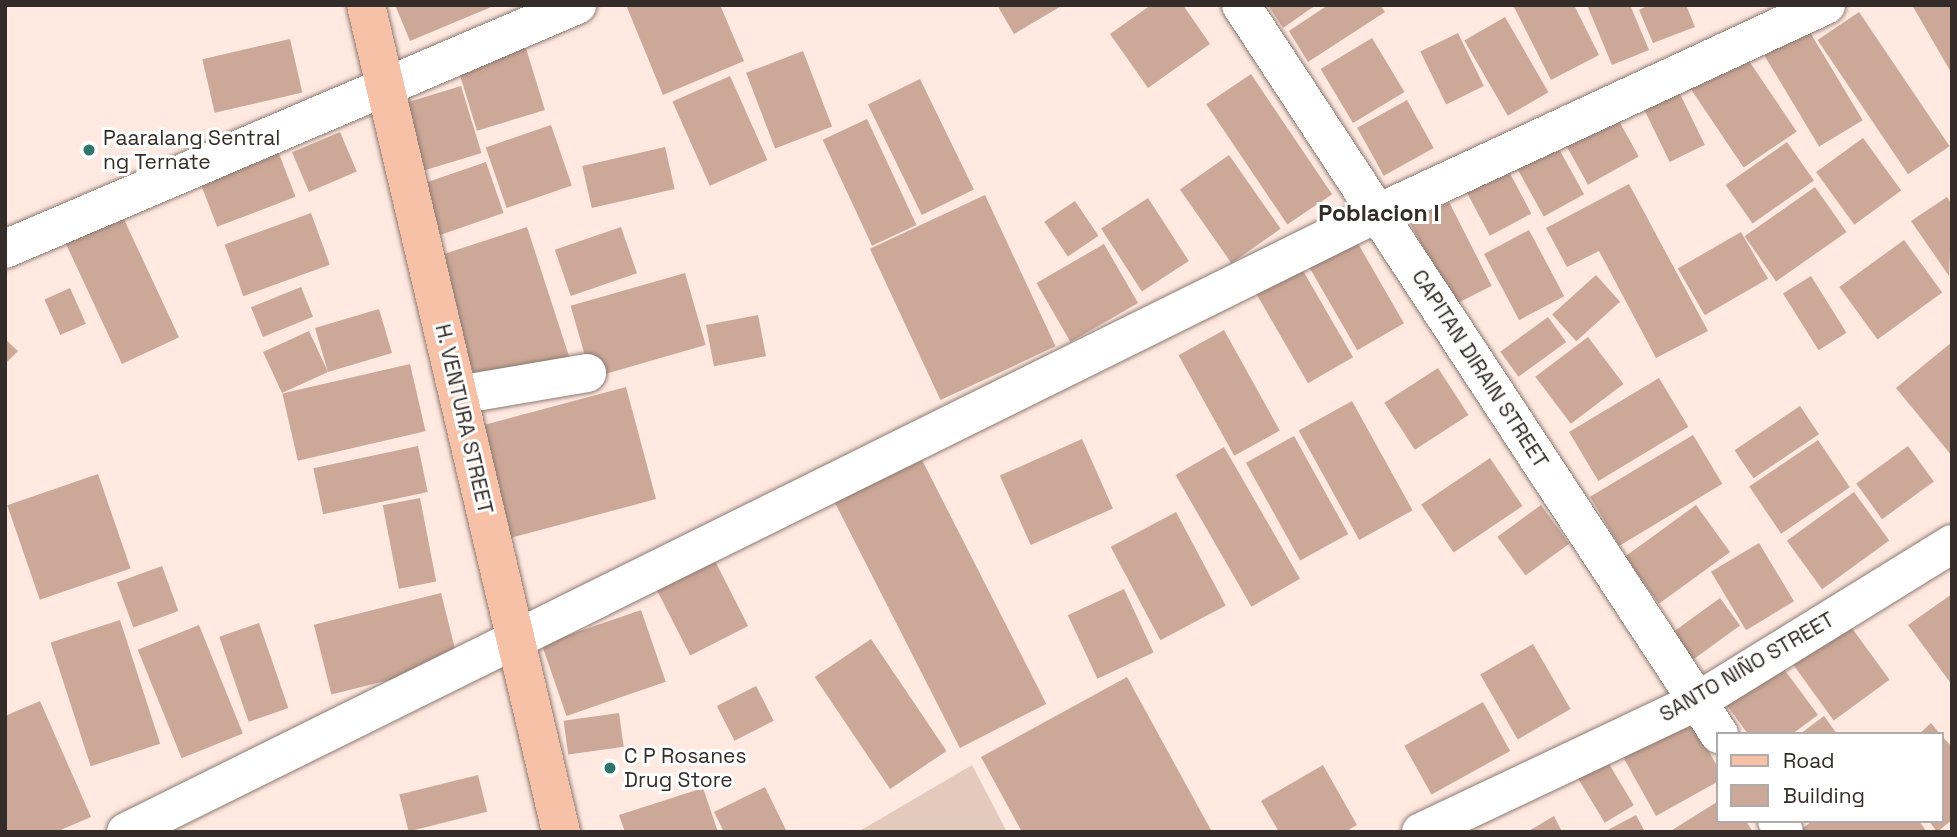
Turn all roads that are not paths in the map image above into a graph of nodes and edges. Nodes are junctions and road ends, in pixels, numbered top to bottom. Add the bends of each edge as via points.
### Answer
1 (366, 5) edge
2 (577, 5) edge
3 (1241, 5) edge
4 (1826, 5) edge
5 (385, 87) junction
6 (1378, 213) junction
7 (5, 249) edge
8 (587, 373) dead end
9 (458, 395) junction
10 (1952, 544) edge
11 (515, 636) junction
12 (1698, 701) junction
13 (1718, 732) edge
14 (125, 832) edge
15 (562, 832) edge
16 (1421, 832) edge

1 - 5 main road, H. VENTURA STREET
2 - 5 street
3 - 6 street, CAPITAN DIRAIN STREET
4 - 6 street
5 - 7 street
5 - 9 main road, H. VENTURA STREET
6 - 11 street
6 - 12 street, CAPITAN DIRAIN STREET
8 - 9 street
9 - 11 main road, H. VENTURA STREET
10 - 12 street, SANTO NIÑO STREET
11 - 14 street
11 - 15 main road, H. VENTURA STREET
12 - 13 street, CAPITAN DIRAIN STREET
12 - 16 street, SANTO NIÑO STREET

